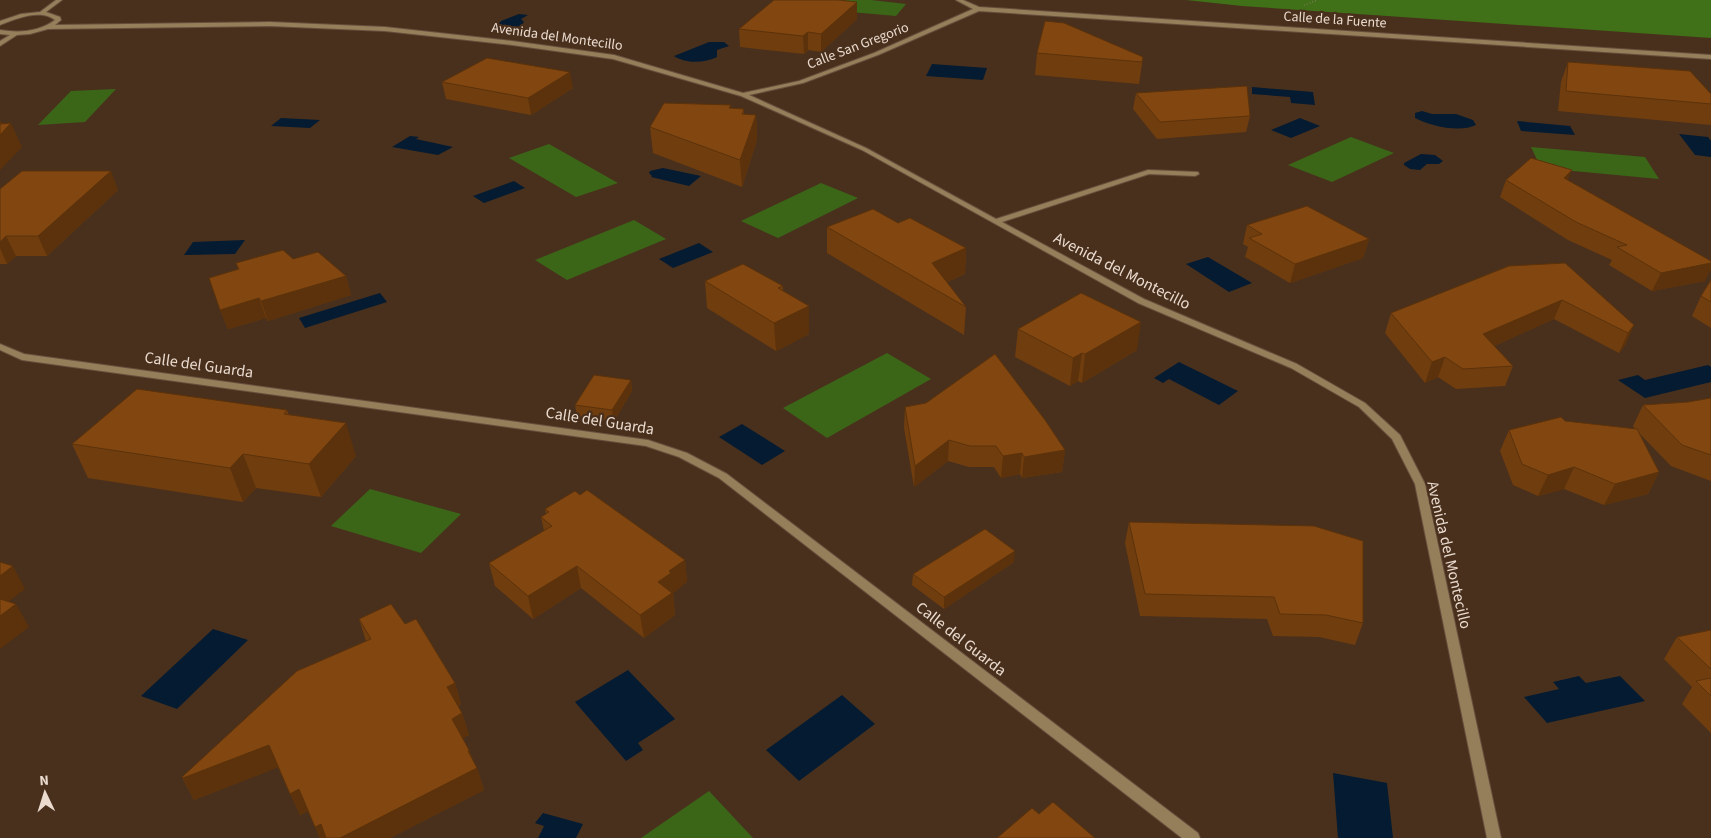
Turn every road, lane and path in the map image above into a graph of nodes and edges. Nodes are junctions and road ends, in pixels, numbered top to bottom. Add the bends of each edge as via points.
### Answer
1 (59, 0) edge
2 (959, 0) edge
3 (978, 9) junction
4 (40, 14) junction
5 (58, 20) junction
6 (0, 23) edge
7 (80, 25) junction
8 (47, 26) junction
9 (0, 32) edge
10 (16, 33) junction
11 (0, 44) edge
12 (1711, 57) edge
13 (743, 95) junction
14 (1195, 174) dead end
15 (995, 222) junction
16 (0, 347) edge
17 (1193, 838) edge
18 (1494, 838) edge

1 - 4 street
2 - 3 street, Calle de la Fuente
3 - 12 street, Calle de la Fuente
3 - 13 street, Calle San Gregorio via 876,54 801,82
4 - 5 street, Avenida del Montecillo via 53,15
4 - 6 street via 15,17
5 - 7 street, Avenida del Montecillo
5 - 8 street
7 - 8 street, Avenida del Montecillo
7 - 13 street, Avenida del Montecillo via 270,24 394,30 614,57
8 - 10 street
9 - 10 street
10 - 11 street
13 - 15 street, Avenida del Montecillo via 864,149
14 - 15 street via 1148,172
15 - 18 street, Avenida del Montecillo via 1141,301 1294,366 1362,405 1396,437 1420,484
16 - 17 street, Calle del Guarda via 22,357 648,443 683,455 723,476

